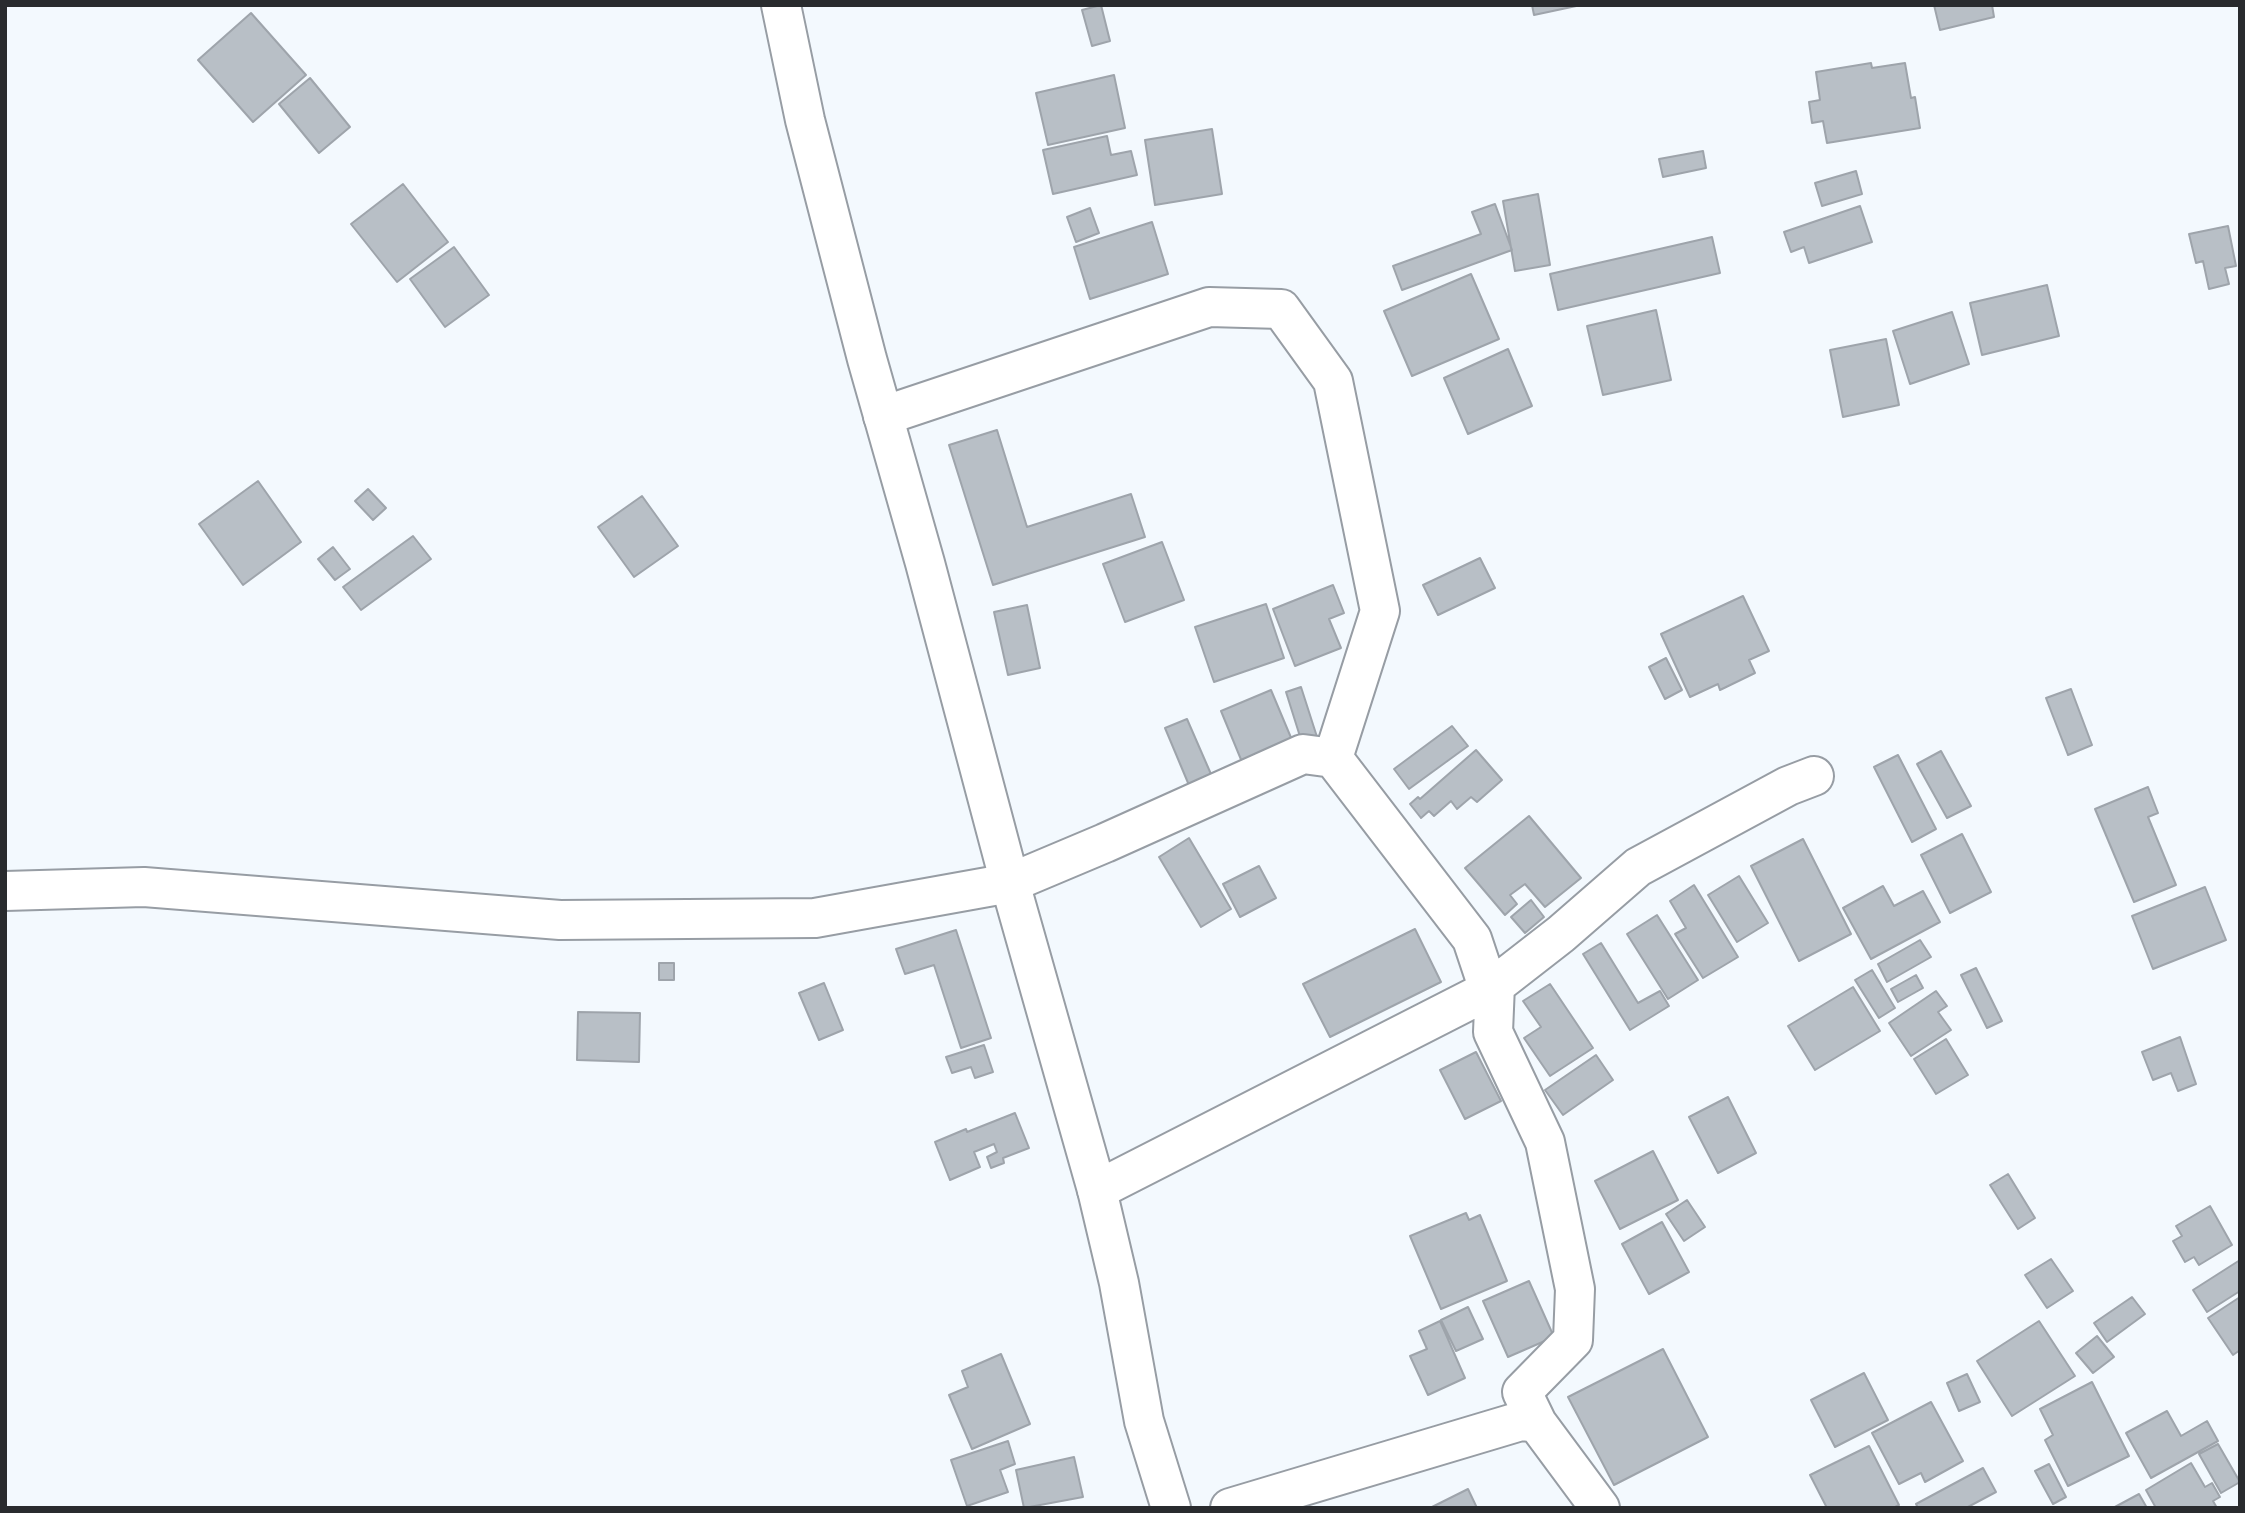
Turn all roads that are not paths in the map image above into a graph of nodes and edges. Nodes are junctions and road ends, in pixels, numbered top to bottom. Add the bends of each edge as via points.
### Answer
1 (781, 5) edge
2 (883, 416) junction
3 (1333, 758) junction
4 (1814, 776) dead end
5 (1010, 883) junction
6 (5, 891) edge
7 (1492, 987) junction
8 (1097, 1190) junction
9 (1537, 1423) junction
10 (1171, 1508) edge
11 (1230, 1508) edge
12 (1600, 1508) edge

1 - 2 street via 805,120
2 - 3 street via 1209,307 1281,309 1333,381 1380,611
2 - 5 street
3 - 5 street via 1303,754
3 - 7 street via 1472,939
4 - 7 street via 1638,867
5 - 6 street via 815,918 560,920 144,887
5 - 8 street
7 - 8 street
7 - 9 street via 1493,1032 1545,1142 1575,1289 1573,1340 1522,1392
8 - 10 street via 1144,1421
9 - 11 street via 1521,1421
9 - 12 street

